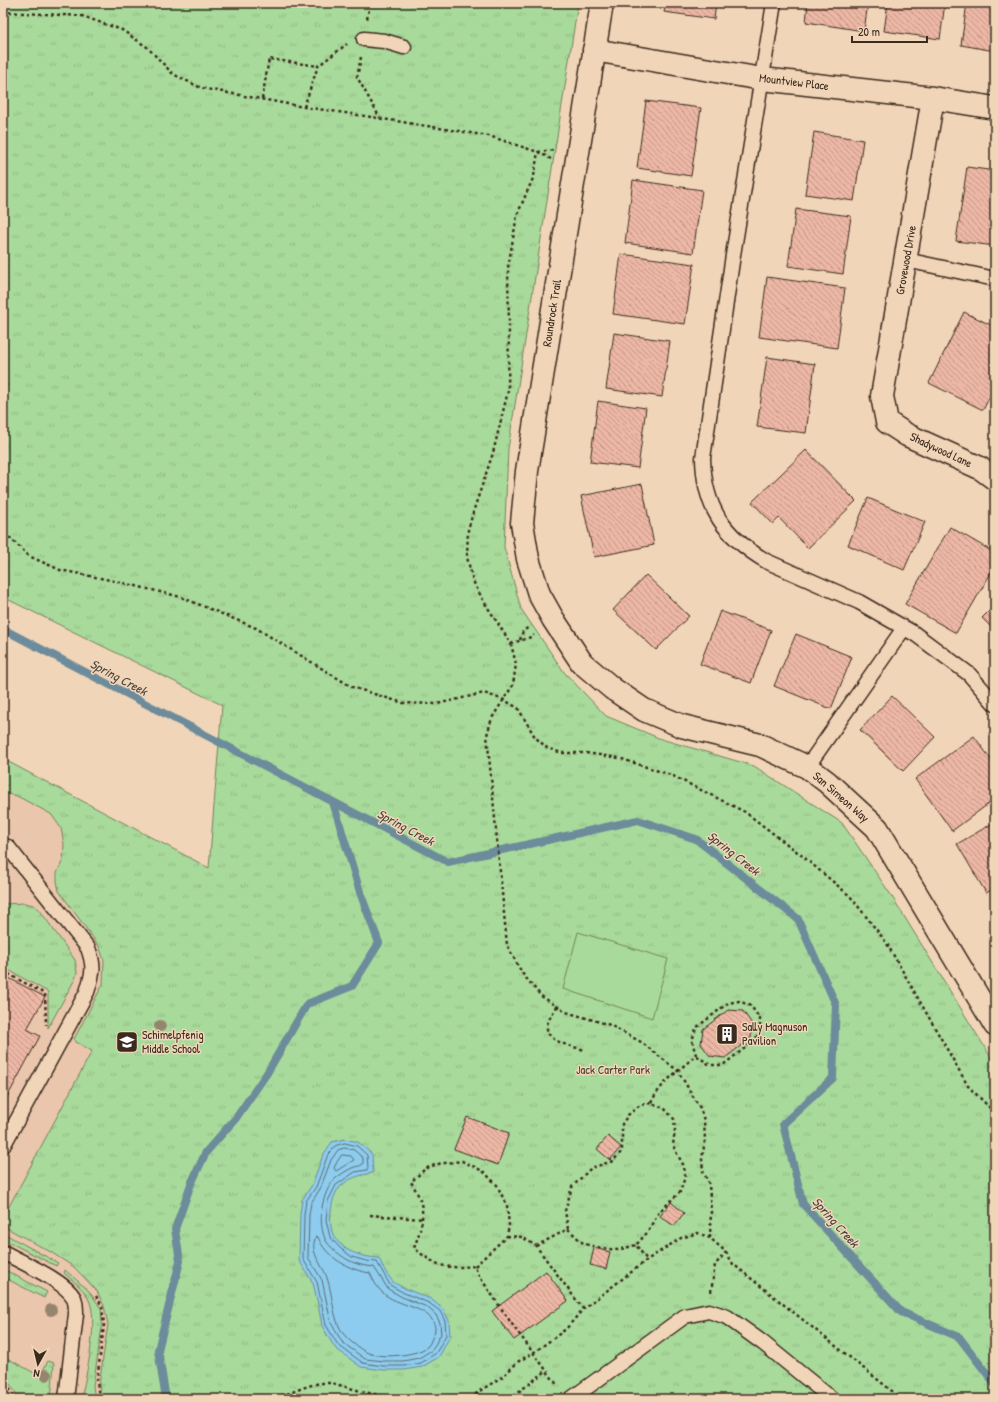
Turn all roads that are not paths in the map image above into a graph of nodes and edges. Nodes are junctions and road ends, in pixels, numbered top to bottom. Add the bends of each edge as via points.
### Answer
1 (602, 3) edge
2 (774, 3) edge
3 (364, 39) road end
4 (404, 46) dead end
5 (594, 50) junction
6 (762, 79) junction
7 (933, 98) junction
8 (995, 108) edge
9 (906, 260) junction
10 (995, 280) edge
11 (886, 422) joint
12 (995, 478) edge
13 (553, 619) joint
14 (904, 628) junction
15 (995, 704) edge
16 (807, 767) junction
17 (8, 847) dead end
18 (995, 1025) edge
19 (3, 1146) edge
20 (3, 1252) edge
21 (66, 1399) edge
22 (572, 1399) edge
23 (832, 1399) edge

1 - 5 street, Roundrock Trail
2 - 6 lane
3 - 4 lane
5 - 6 street, Mountview Place
5 - 13 street, Roundrock Trail via 527,471 522,523 528,559 539,594
6 - 7 street, Mountview Place
6 - 14 lane via 704,450 705,482 714,512 721,523 752,553 859,602
7 - 8 street, Mountview Place
7 - 9 street, Grovewood Drive
9 - 10 lane
9 - 11 street, Grovewood Drive via 882,396
11 - 12 street, Shadywood Lane via 907,435 980,468
13 - 16 street, San Simeon Way via 582,663 644,710 682,726 760,745
14 - 15 lane via 969,674
14 - 16 lane
16 - 18 street, San Simeon Way via 877,828
17 - 19 lane via 88,948 93,973 87,992
20 - 21 lane via 55,1280 69,1291 74,1300 76,1314
22 - 23 lane via 685,1316 709,1311 727,1317

